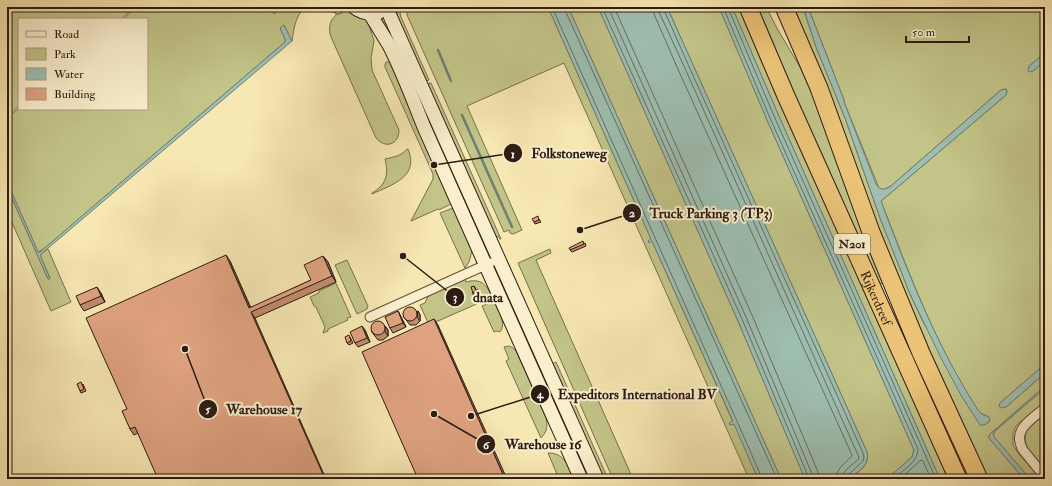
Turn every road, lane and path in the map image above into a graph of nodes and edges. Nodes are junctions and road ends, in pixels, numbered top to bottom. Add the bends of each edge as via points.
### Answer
1 (354, 7) edge
2 (387, 7) edge
3 (748, 7) edge
4 (784, 7) edge
5 (370, 14) junction
6 (499, 260) junction
7 (485, 265) junction
8 (370, 317) dead end
9 (1045, 408) edge
10 (1045, 477) edge
11 (581, 479) edge
12 (597, 479) edge
13 (958, 479) edge
14 (979, 479) edge

1 - 5 street
2 - 5 street via 378,13
2 - 6 street
3 - 13 highway, Rijkerdreef / N201
4 - 14 highway, Rijkerdreef / N201 via 821,94 874,239 921,353
5 - 7 street via 389,45
6 - 7 street
6 - 12 street
7 - 8 street
7 - 11 street
9 - 10 street via 1023,427 1019,440 1020,446

